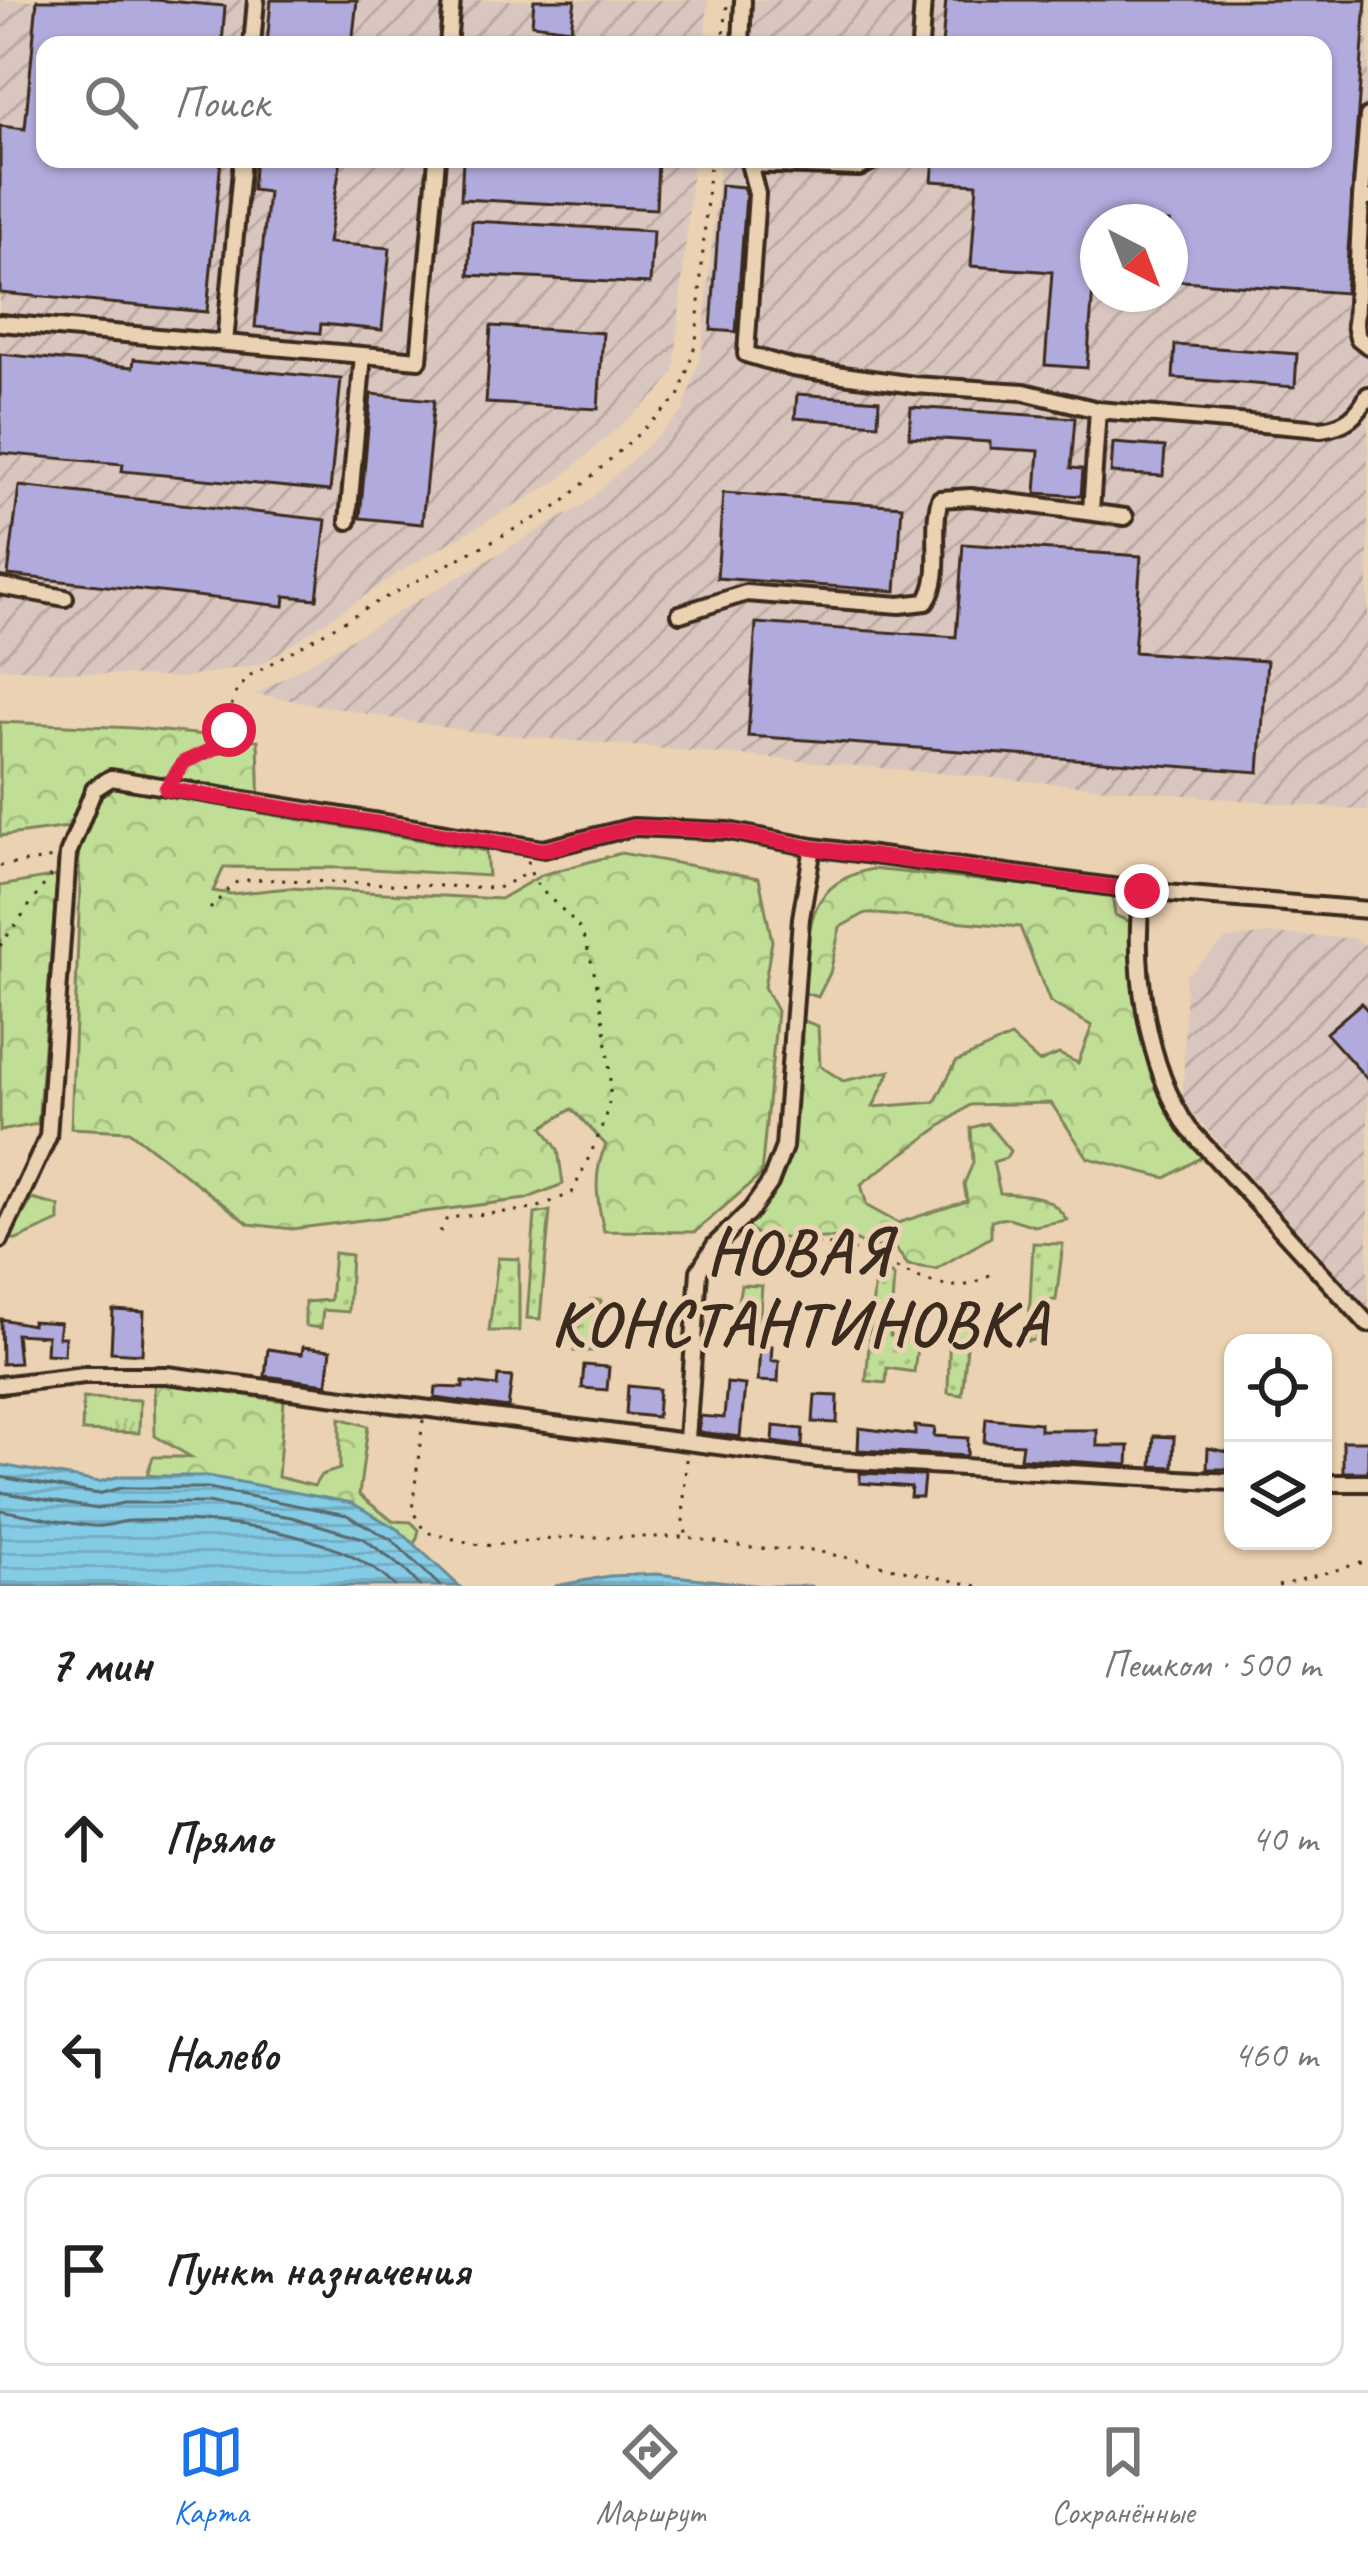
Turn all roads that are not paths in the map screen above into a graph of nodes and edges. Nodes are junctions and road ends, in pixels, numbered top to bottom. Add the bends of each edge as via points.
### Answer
1 (256, 0) edge
2 (452, 0) edge
3 (743, 0) edge
4 (923, 0) edge
5 (253, 36) edge
6 (449, 36) edge
7 (741, 36) edge
8 (921, 36) edge
9 (1368, 116) edge
10 (241, 168) edge
11 (436, 168) edge
12 (751, 168) edge
13 (1365, 198) edge
14 (0, 323) edge
15 (225, 343) junction
16 (1368, 346) edge
17 (363, 355) junction
18 (1368, 395) edge
19 (1098, 410) junction
20 (1090, 511) junction
21 (1125, 517) dead end
22 (348, 521) dead end
23 (0, 586) edge
24 (65, 598) dead end
25 (680, 614) dead end
26 (813, 848) junction
27 (1142, 891) junction
28 (1368, 910) edge
29 (0, 1240) edge
30 (1368, 1324) edge
31 (0, 1385) edge
32 (687, 1439) junction
33 (1224, 1482) edge
34 (1332, 1483) edge
35 (1368, 1483) edge

1 - 5 street
2 - 6 street
3 - 7 street
4 - 8 street
9 - 13 street
10 - 15 street
11 - 17 street via 419,360
12 - 19 street via 757,194 746,354 793,368 1024,392
13 - 16 street via 1355,325
14 - 15 street
15 - 17 street
17 - 22 street
18 - 19 street via 1359,414 1321,429
19 - 20 street
20 - 21 street
20 - 25 street via 940,499 934,592 926,602 746,593
23 - 24 street
26 - 27 street
26 - 29 street via 728,831 633,827 544,850 103,781 68,854 48,1138
26 - 32 street via 784,1147 770,1183 703,1261
27 - 28 street
27 - 30 street via 1136,963 1174,1108
31 - 32 street via 135,1373
32 - 33 street via 818,1459
34 - 35 street

